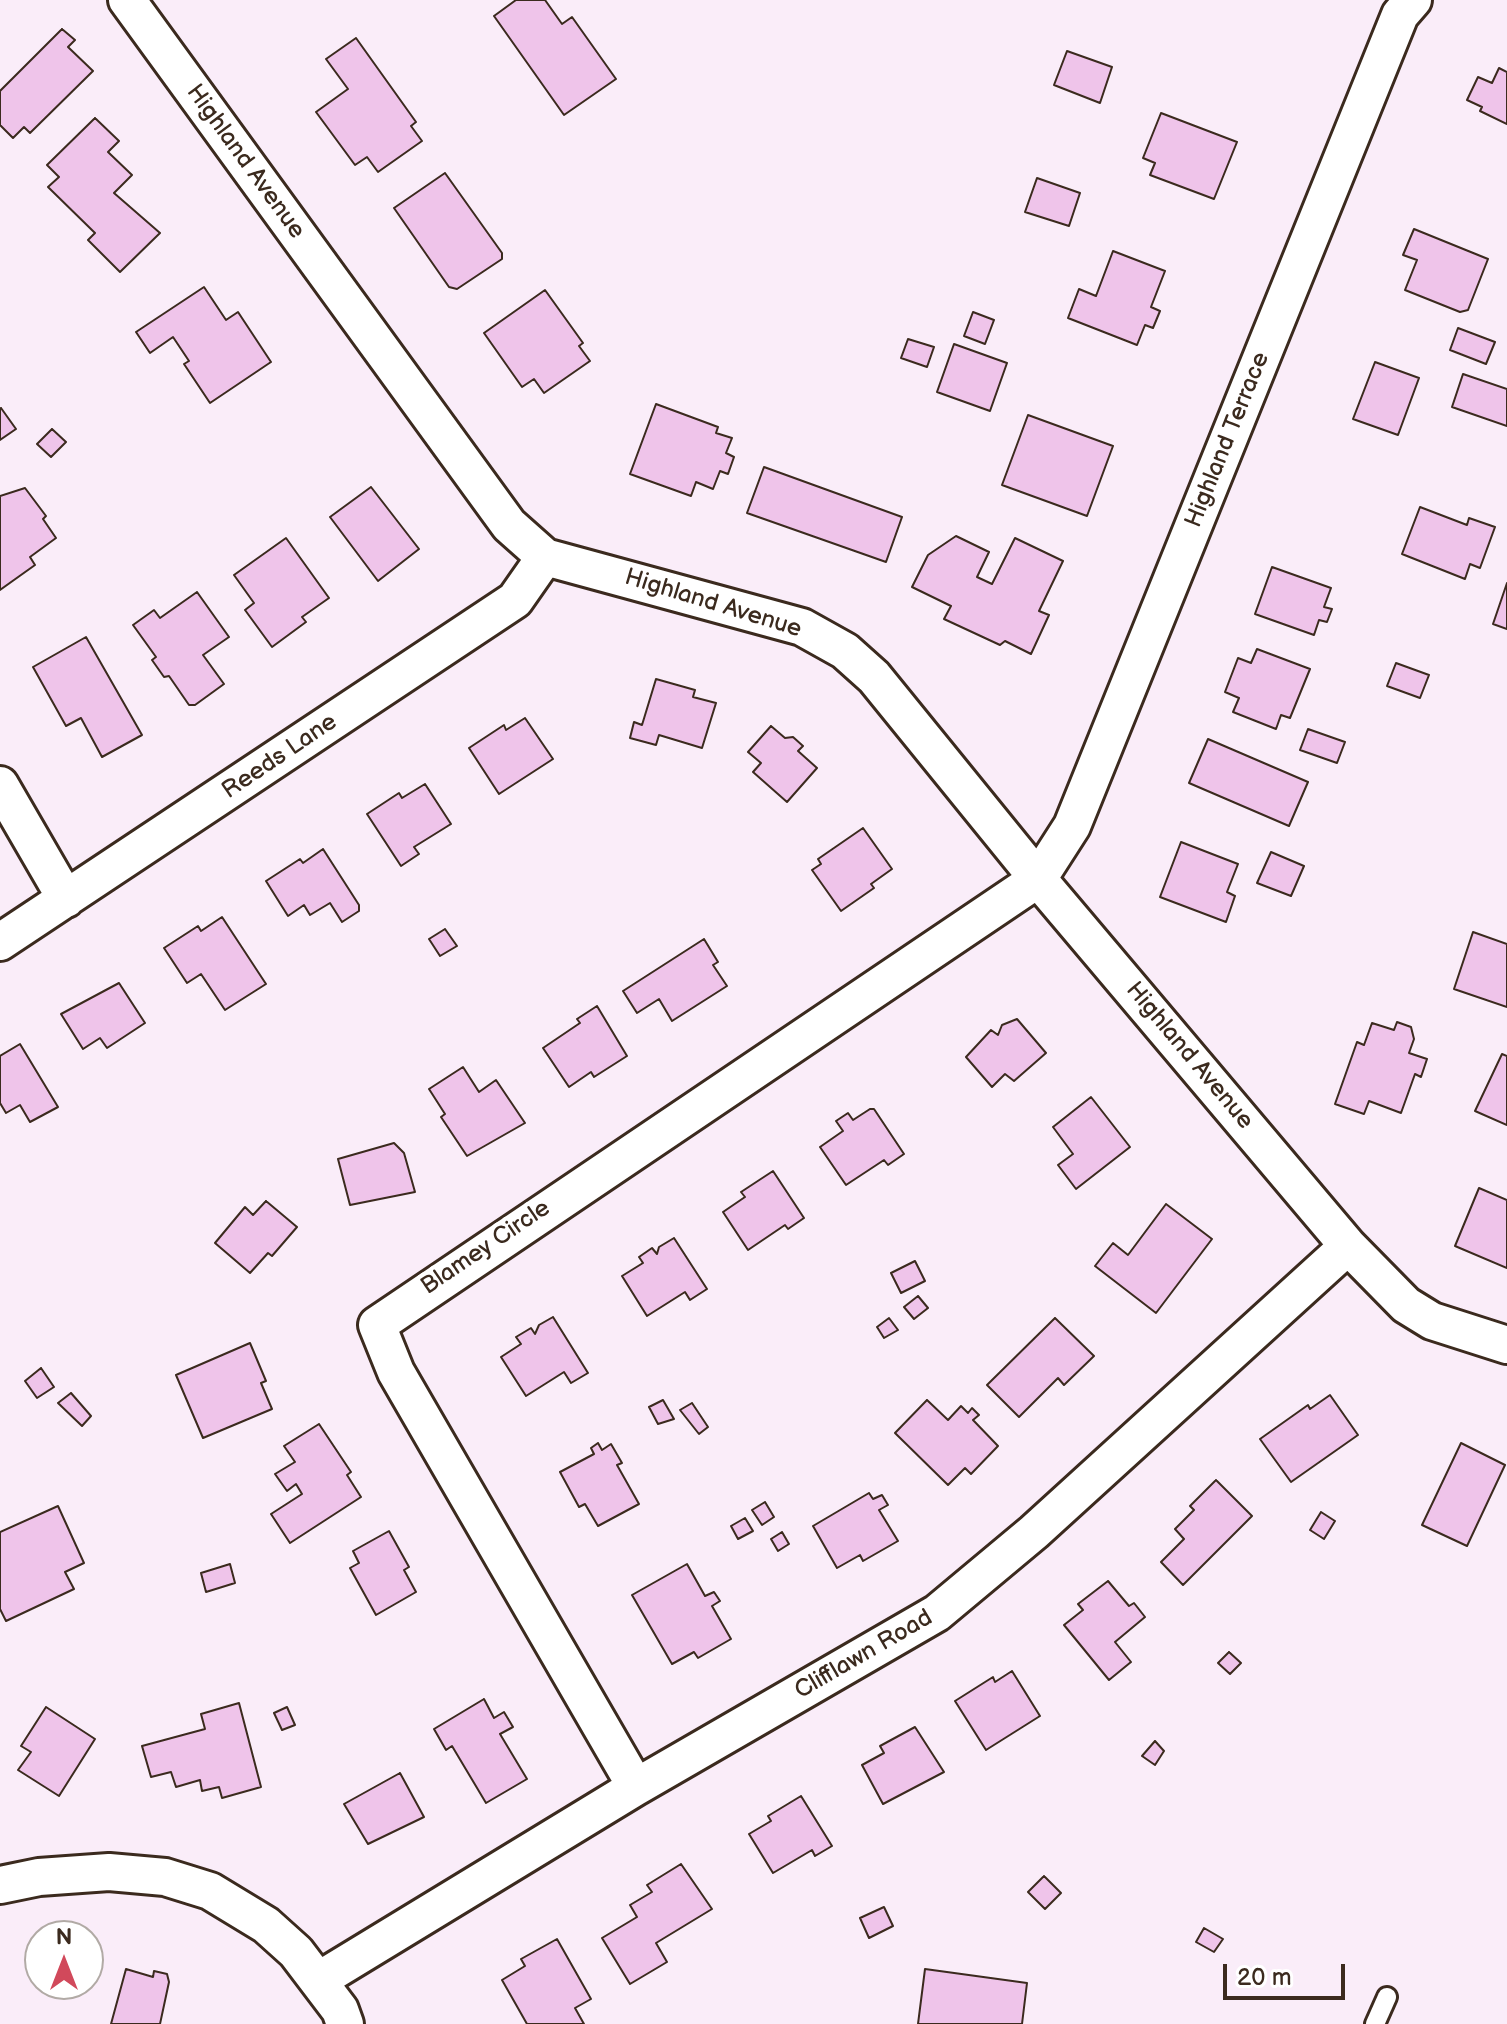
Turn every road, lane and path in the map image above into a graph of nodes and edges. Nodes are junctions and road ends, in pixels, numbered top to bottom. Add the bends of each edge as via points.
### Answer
1 (127, 0) edge
2 (1413, 0) edge
3 (545, 557) junction
4 (0, 785) edge
5 (1038, 879) junction
6 (66, 899) junction
7 (0, 942) edge
8 (1348, 1246) junction
9 (1507, 1345) edge
10 (636, 1787) junction
11 (0, 1885) edge
12 (319, 1980) junction
13 (1387, 1997) dead end
14 (345, 2024) edge
15 (1375, 2024) edge

1 - 3 street, Highland Avenue via 487,499
2 - 5 street, Highland Terrace via 1400,15 1072,826
3 - 5 street, Highland Avenue via 802,627 845,651 874,677
3 - 6 street, Reeds Lane via 515,600
4 - 6 street
5 - 8 street, Highland Avenue
5 - 10 street, Blamey Circle via 377,1325 396,1372
6 - 7 street, Reeds Lane
8 - 9 street, Highland Avenue via 1406,1305 1432,1321
8 - 10 street, Clifflawn Road via 1034,1532 937,1613
10 - 12 street, Clifflawn Road
11 - 12 street via 109,1872 189,1883 266,1925
12 - 14 street
13 - 15 lane

